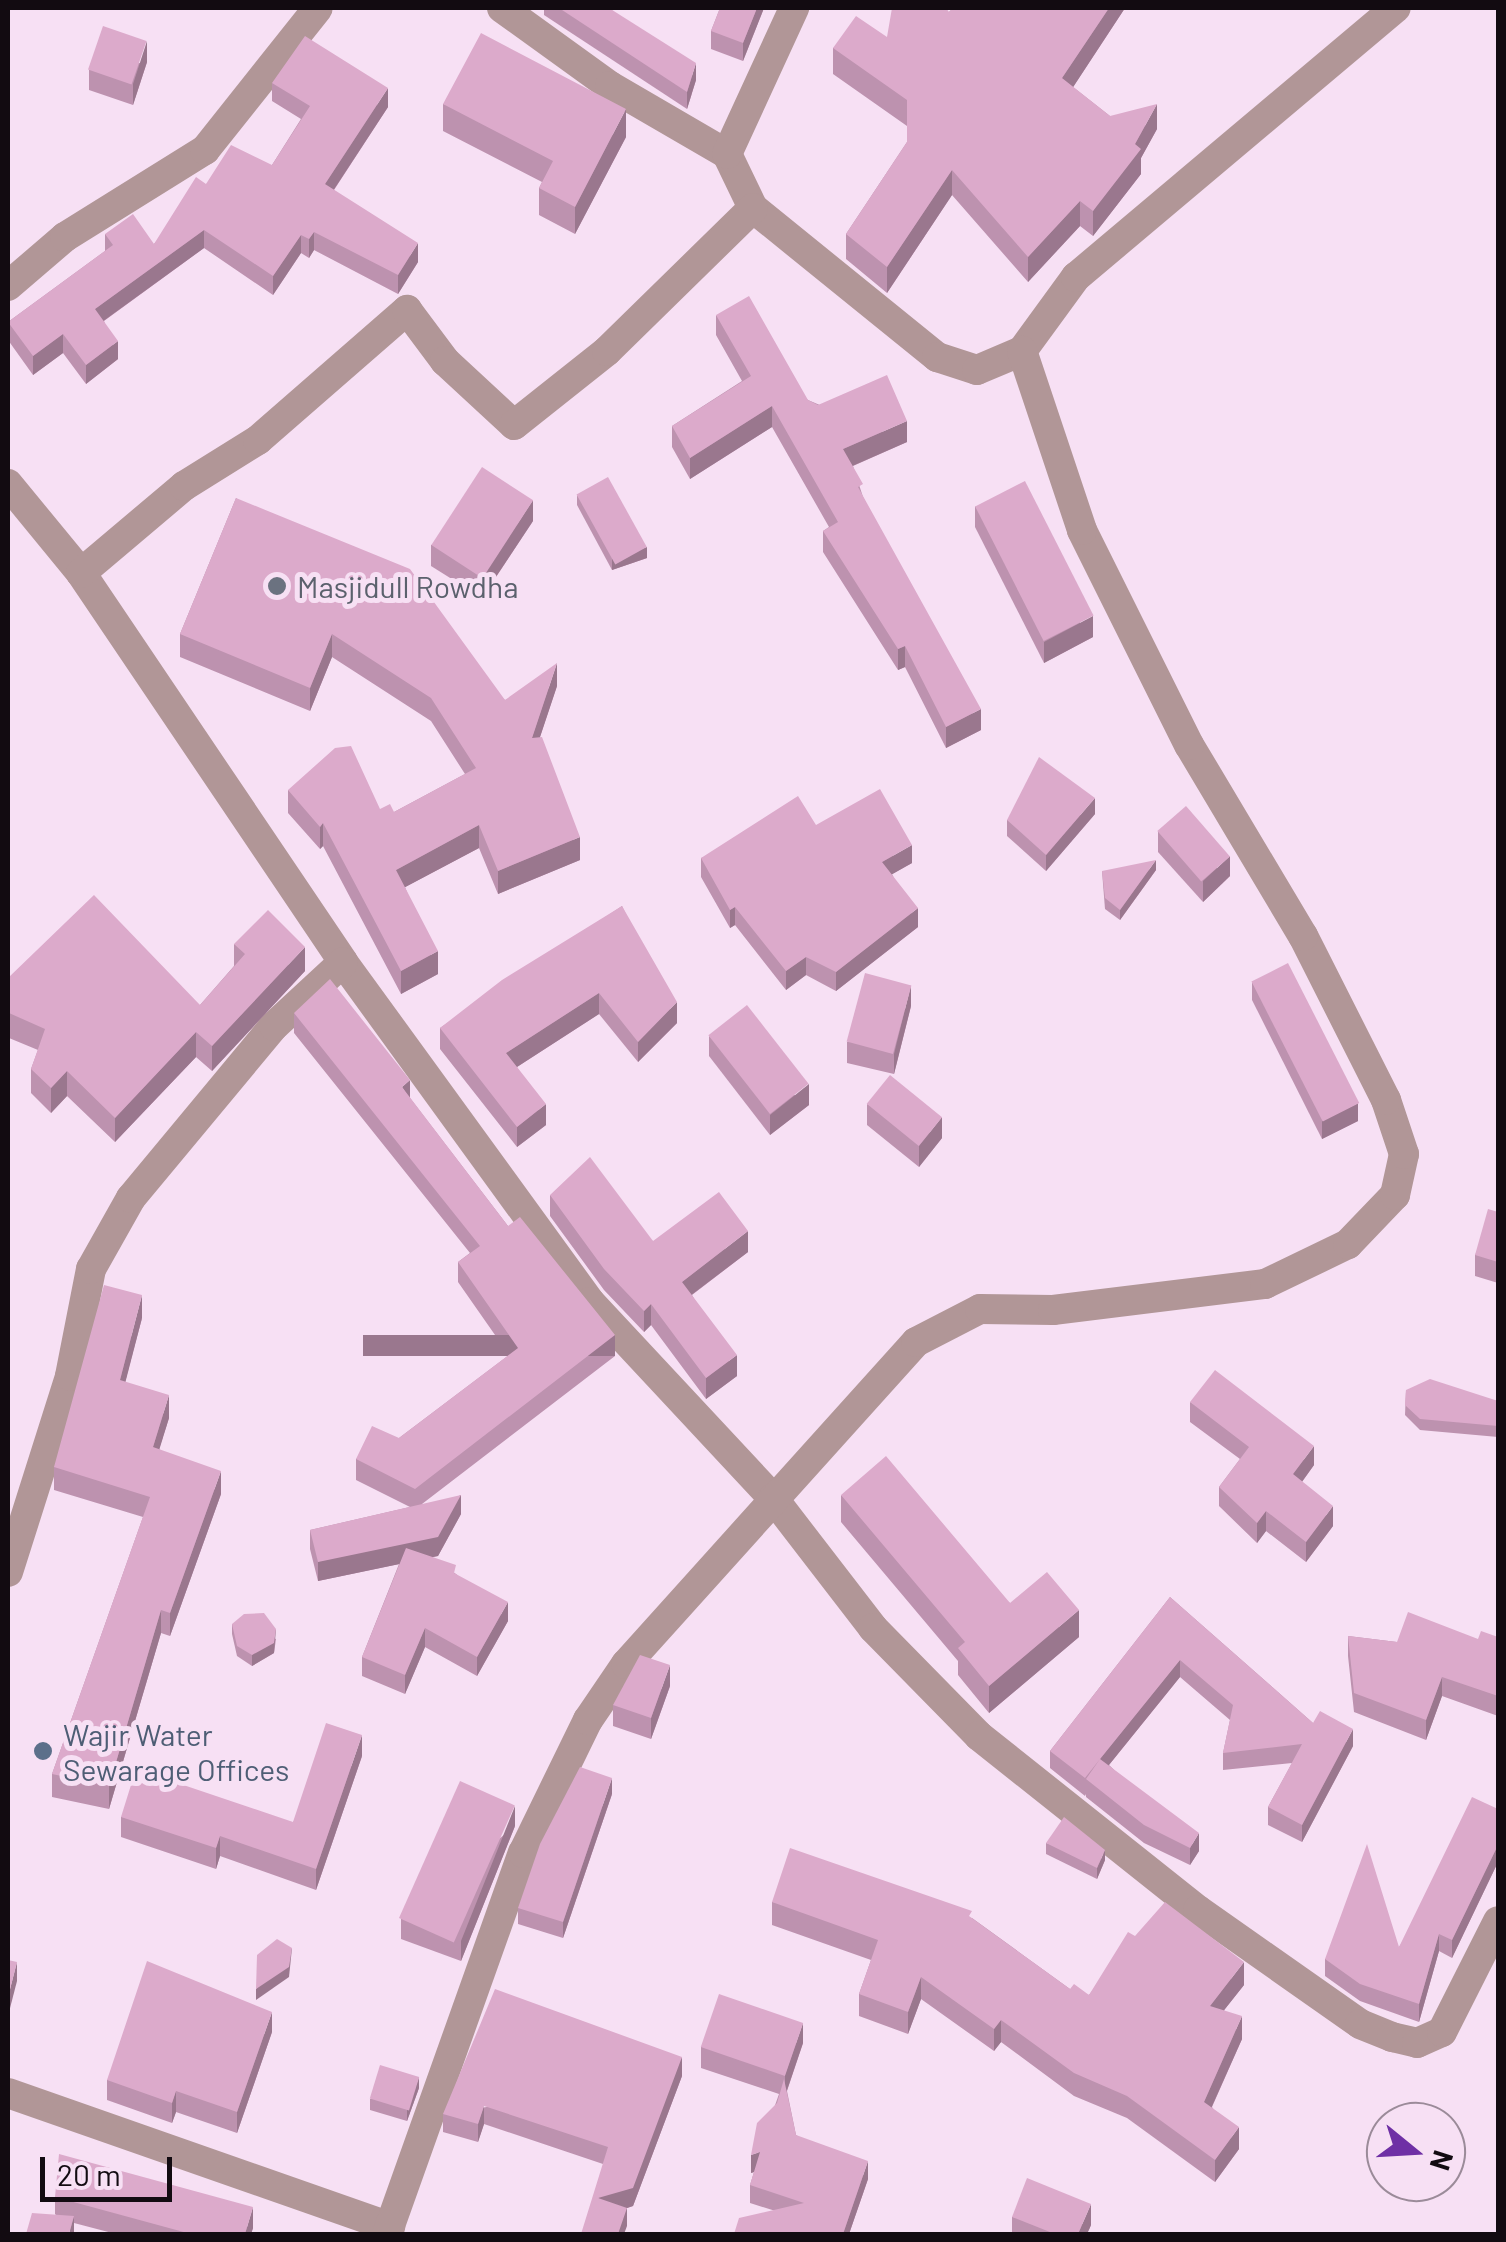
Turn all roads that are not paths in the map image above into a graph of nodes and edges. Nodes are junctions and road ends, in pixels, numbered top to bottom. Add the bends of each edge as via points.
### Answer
1 (318, 8) edge
2 (502, 8) edge
3 (794, 8) edge
4 (1396, 8) edge
5 (727, 154) junction
6 (753, 208) junction
7 (8, 286) edge
8 (1022, 351) junction
9 (8, 484) edge
10 (81, 573) junction
11 (343, 962) junction
12 (19, 1490) edge
13 (773, 1498) junction
14 (8, 1572) edge
15 (1498, 1921) edge
16 (8, 2093) edge
17 (388, 2230) edge

1 - 7 street via 205,150 65,237
2 - 5 street via 610,86
3 - 5 street
4 - 8 street via 1076,277
5 - 6 street
6 - 8 street via 937,356 978,370
6 - 10 street via 607,351 514,425 445,361 408,310 258,440 184,486
8 - 13 street via 1082,530 1189,745 1303,936 1386,1100 1404,1154 1394,1194 1348,1244 1264,1284 1053,1310 980,1309 916,1342
9 - 10 street
10 - 11 street
11 - 12 street via 274,1026 131,1198 91,1270 70,1376
11 - 13 street via 590,1302
12 - 14 street
13 - 15 street via 872,1628 978,1736 1198,1910 1360,2024 1417,2042 1442,2032
13 - 17 street via 626,1664 554,1779 448,2052
16 - 17 street

